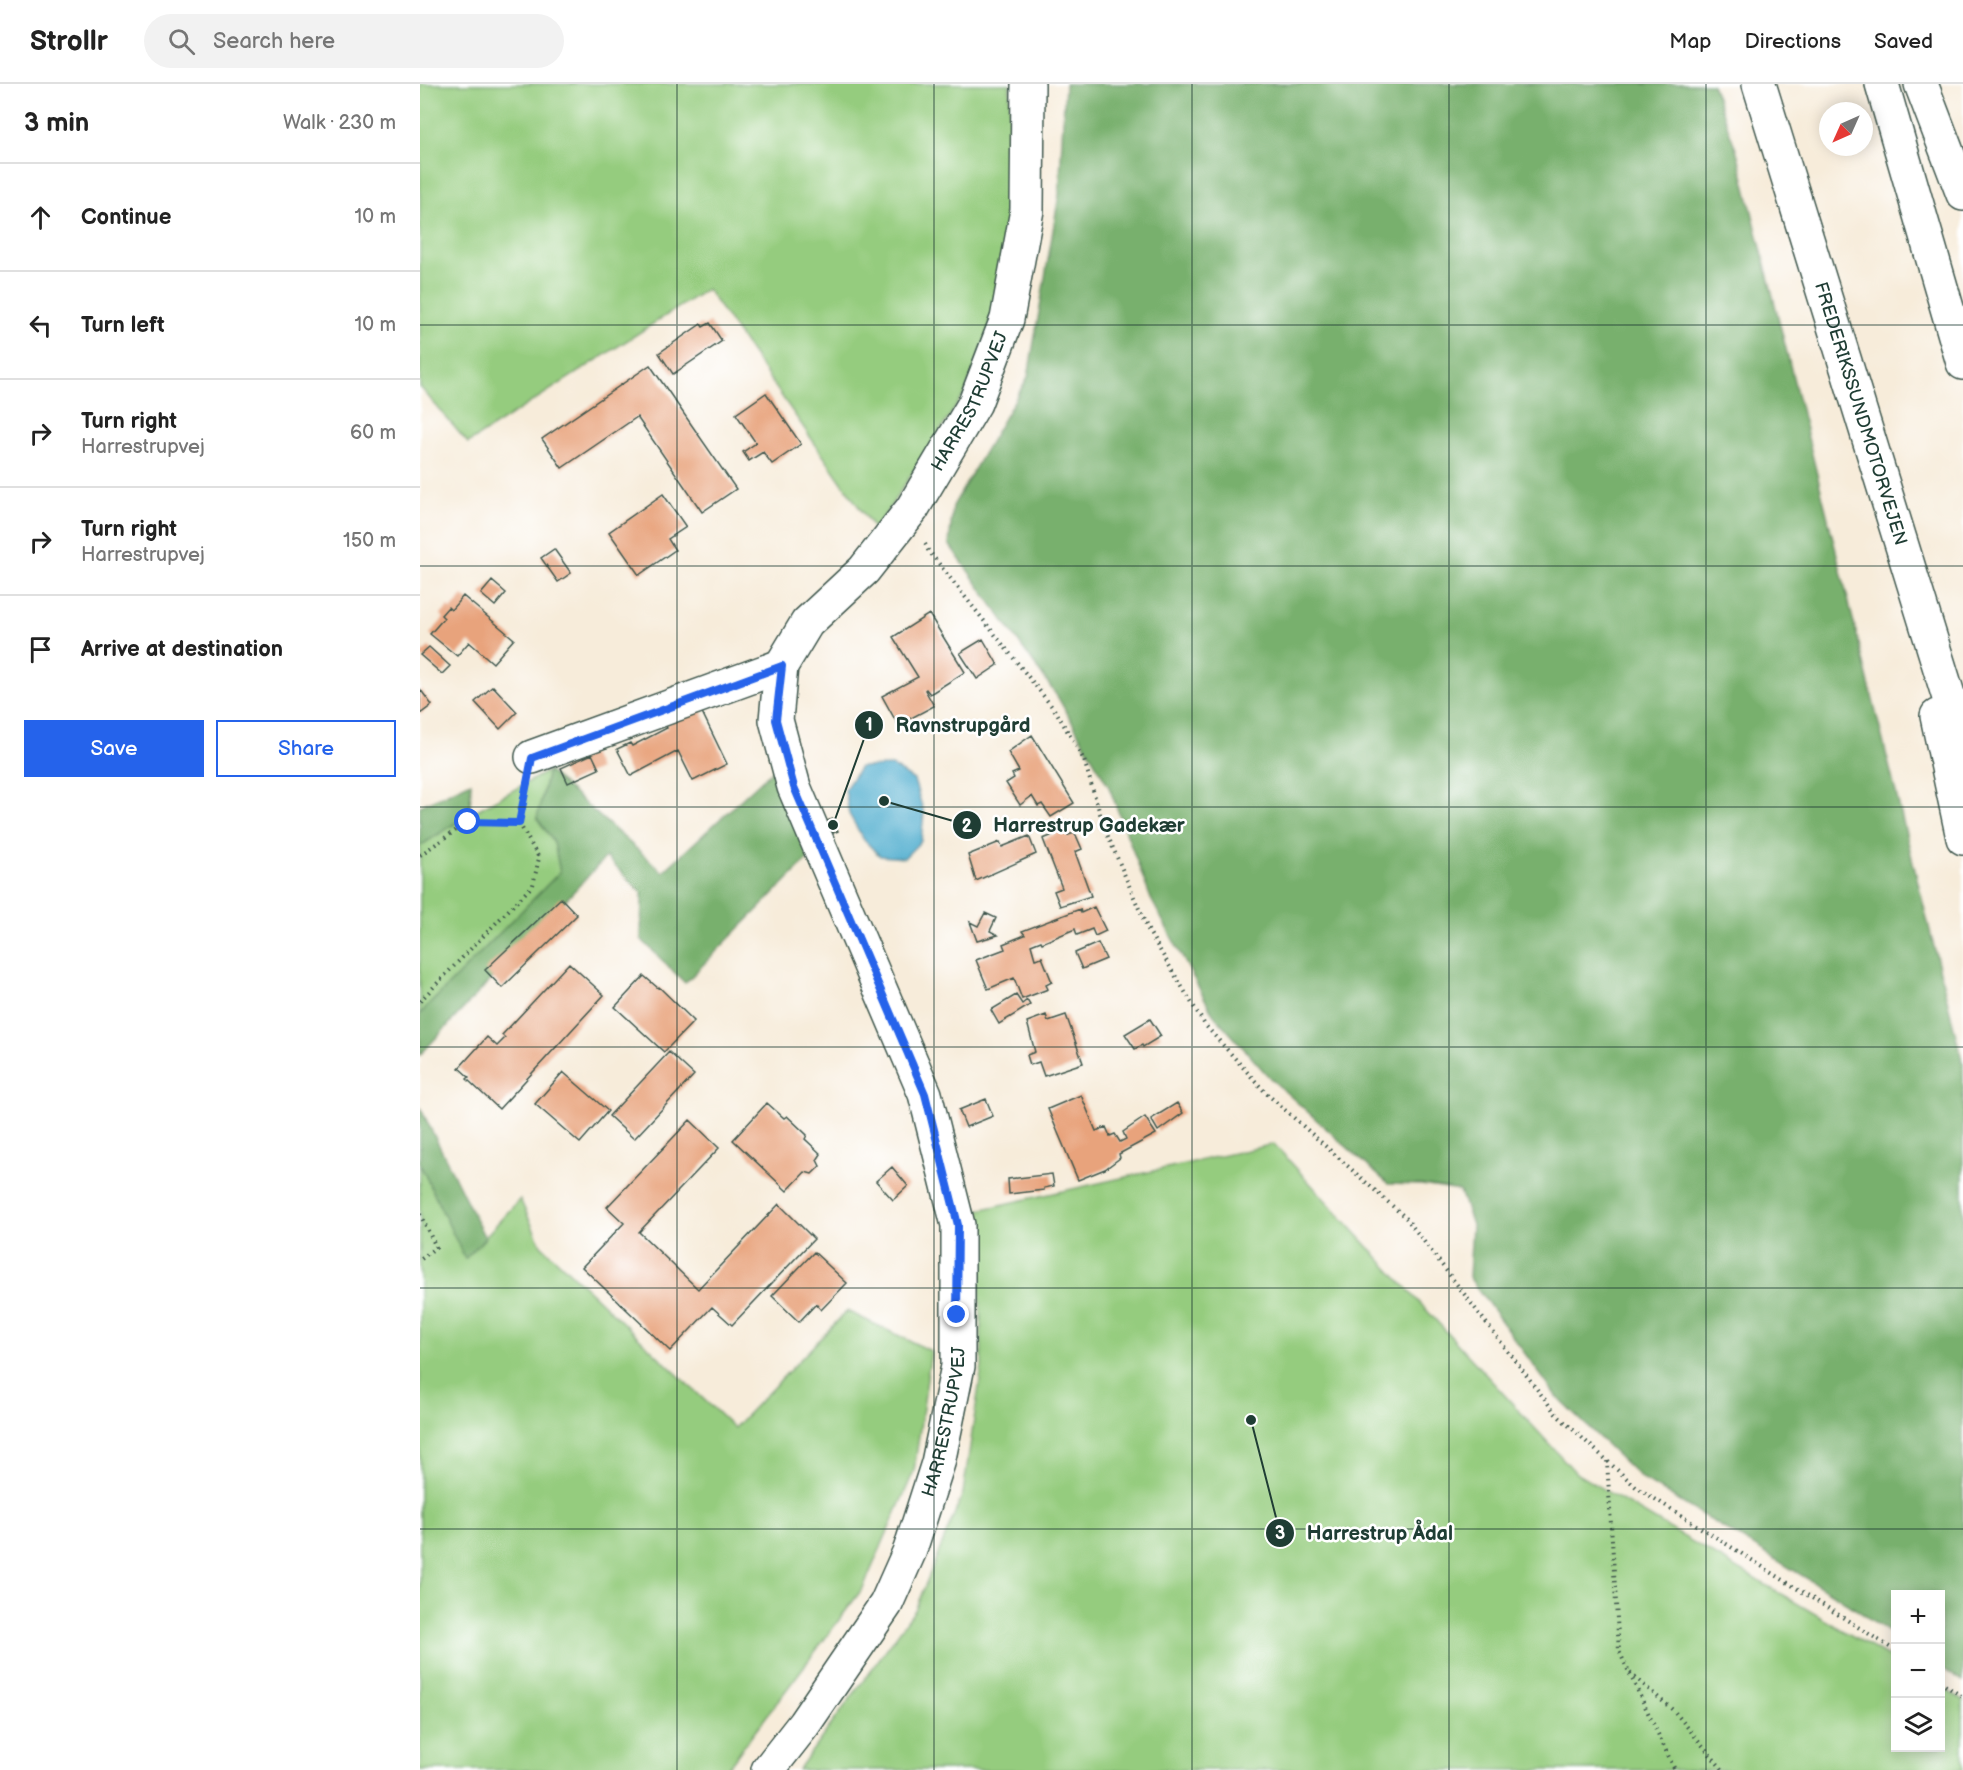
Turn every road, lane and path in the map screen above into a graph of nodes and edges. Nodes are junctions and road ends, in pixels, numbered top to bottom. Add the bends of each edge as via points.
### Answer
1 (1028, 84) edge
2 (1759, 84) edge
3 (1882, 84) edge
4 (1921, 84) edge
5 (1963, 194) edge
6 (1963, 363) edge
7 (912, 509) junction
8 (1905, 552) junction
9 (782, 666) junction
10 (1963, 743) edge
11 (532, 758) joint
12 (519, 823) junction
13 (1963, 838) edge
14 (420, 855) edge
15 (420, 1001) edge
16 (420, 1214) edge
17 (420, 1260) edge
18 (1607, 1461) junction
19 (1891, 1648) edge
20 (1627, 1670) junction
21 (1945, 1685) edge
22 (1963, 1697) edge
23 (768, 1770) edge
24 (1675, 1770) edge
25 (1723, 1770) edge

1 - 7 main road, HARRESTRUPVEJ via 1027,210 1007,319 975,403
2 - 8 main road, FREDERIKSSUNDMOTORVEJEN
3 - 6 main road
4 - 5 main road
7 - 9 main road, HARRESTRUPVEJ via 864,570 807,623
7 - 18 path via 928,550 1057,713 1084,760 1104,826 1149,932 1205,1025 1266,1093 1406,1218 1556,1414
8 - 10 main road, FREDERIKSSUNDMOTORVEJEN
8 - 13 main road
9 - 11 main road
9 - 23 main road, HARRESTRUPVEJ via 776,720 794,787 925,1094 958,1225 958,1366 938,1463 910,1550 886,1604
11 - 12 path
12 - 14 path via 468,822
12 - 15 path via 539,858 533,885
16 - 17 path via 436,1248
18 - 19 path via 1636,1487
18 - 20 path via 1619,1651
20 - 24 path
20 - 25 path via 1674,1711
21 - 22 path

